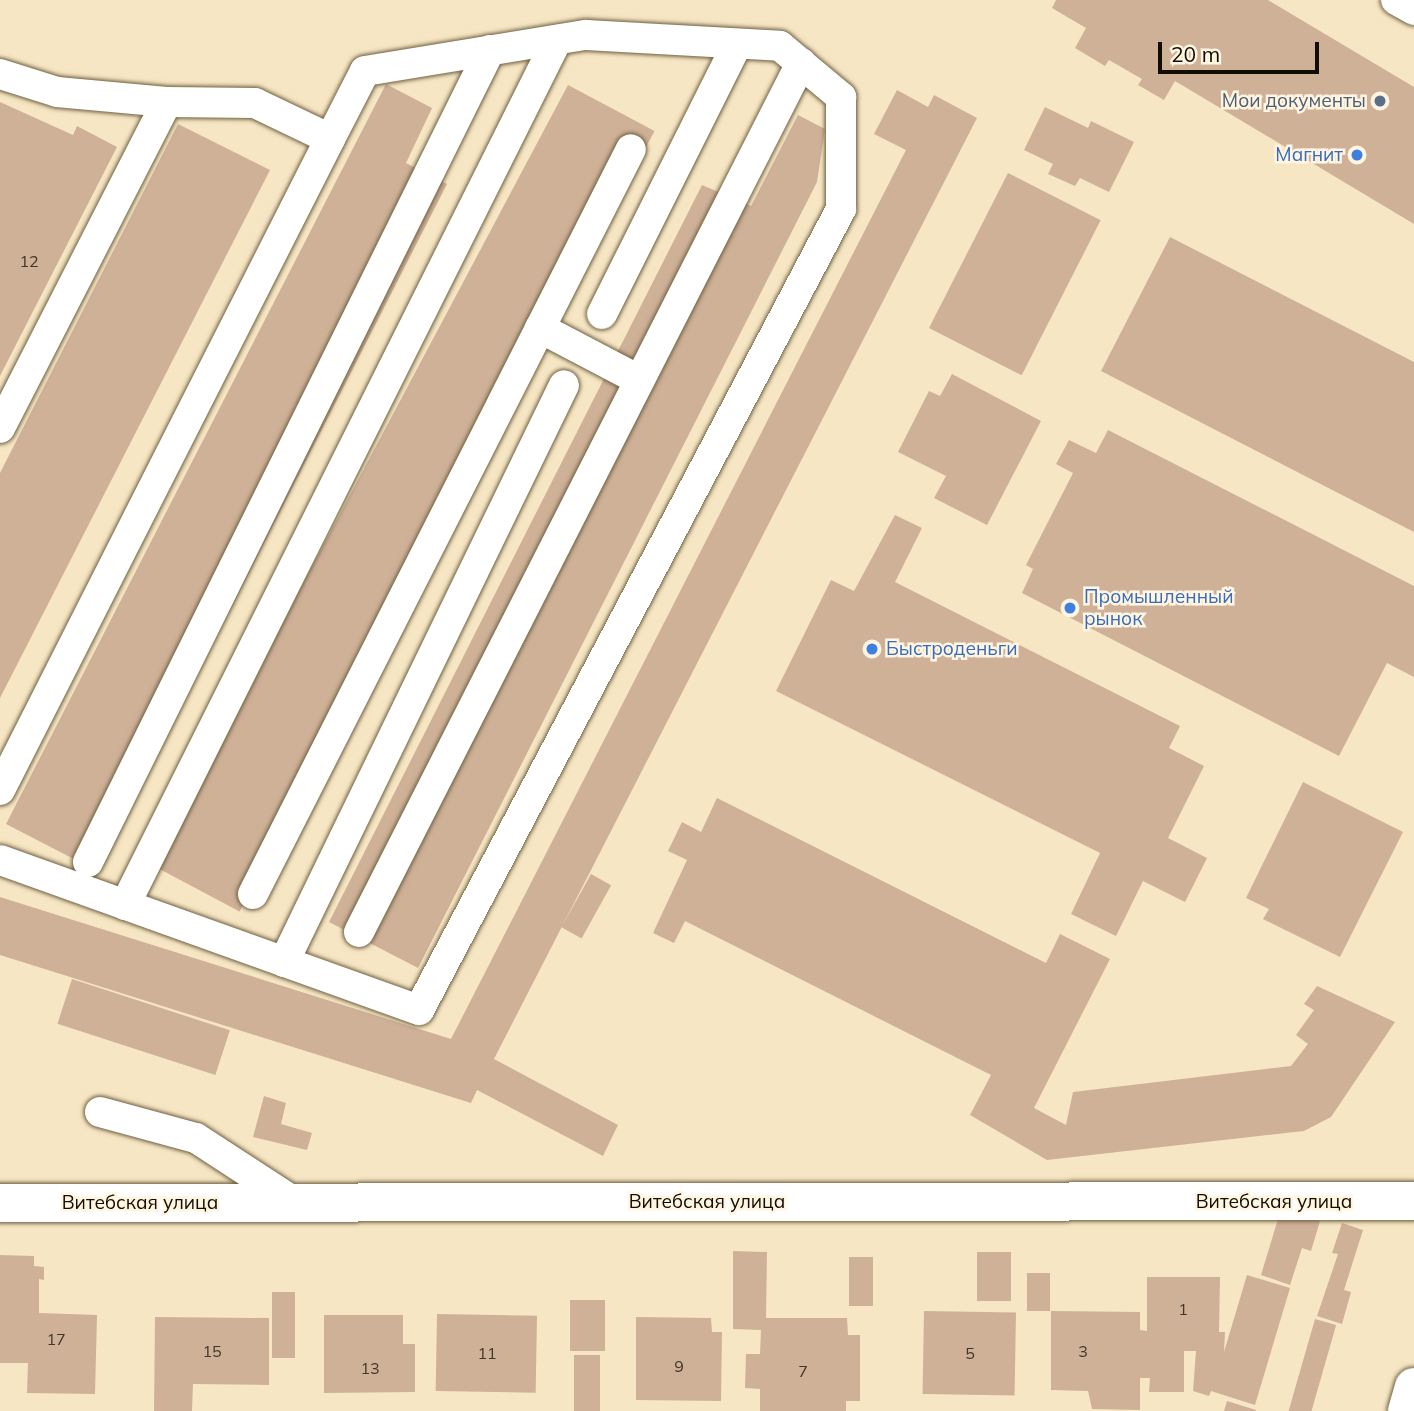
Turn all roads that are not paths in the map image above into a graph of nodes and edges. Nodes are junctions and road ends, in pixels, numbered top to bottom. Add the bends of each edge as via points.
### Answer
1 (1396, 0) edge
2 (1414, 10) edge
3 (557, 40) junction
4 (737, 44) junction
5 (490, 50) junction
6 (801, 63) junction
7 (0, 74) edge
8 (167, 102) junction
9 (330, 139) junction
10 (631, 149) dead end
11 (602, 314) dead end
12 (540, 328) junction
13 (639, 380) junction
14 (564, 385) dead end
15 (0, 428) edge
16 (0, 790) edge
17 (0, 860) edge
18 (88, 862) dead end
19 (253, 894) dead end
20 (125, 905) junction
21 (359, 932) dead end
22 (284, 962) junction
23 (100, 1112) dead end
24 (1414, 1201) edge
25 (294, 1202) junction
26 (0, 1203) edge
27 (1414, 1387) edge
28 (1407, 1411) edge

1 - 2 lane
3 - 4 lane via 586,35
3 - 5 lane
3 - 20 lane
4 - 6 lane via 780,46
4 - 11 lane
5 - 9 lane via 365,71
5 - 18 lane
6 - 13 lane
6 - 22 lane via 841,97 841,209 419,1010
7 - 8 lane via 57,92
8 - 9 lane via 255,103
8 - 15 lane
9 - 16 lane
10 - 12 lane
12 - 13 lane
12 - 19 lane
13 - 21 lane
14 - 22 lane
17 - 20 lane
20 - 22 lane
23 - 25 lane via 196,1138
24 - 25 street, Витебская улица
25 - 26 street, Витебская улица
27 - 28 street

